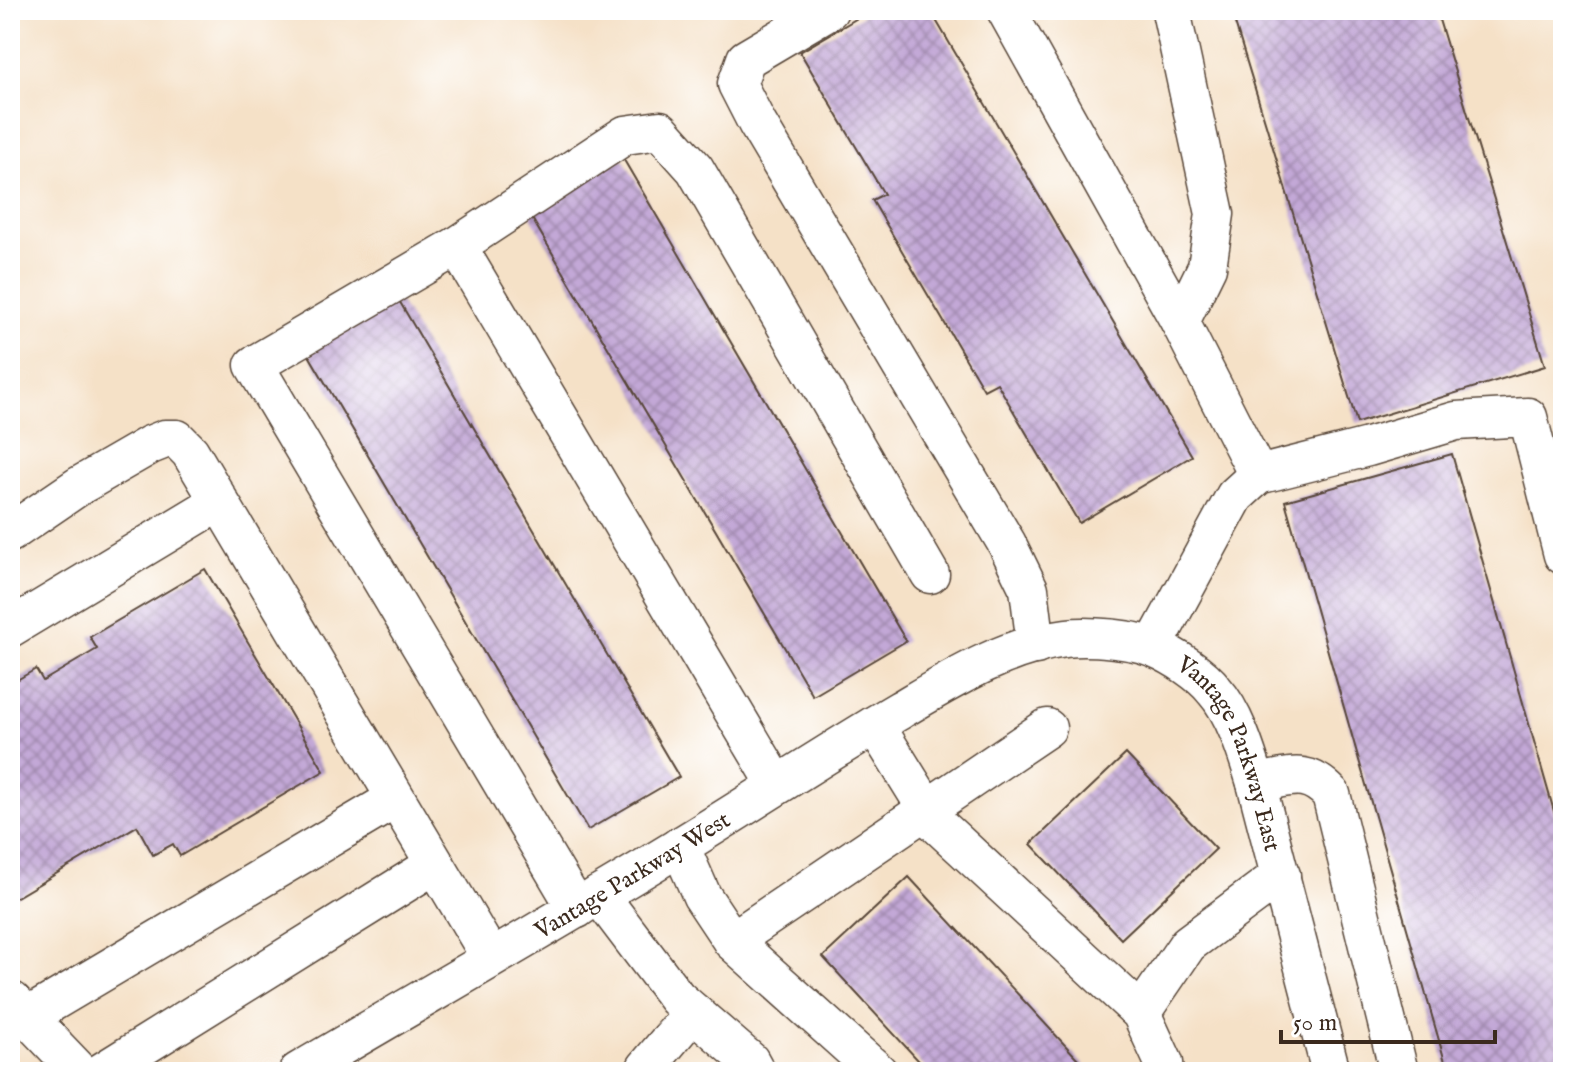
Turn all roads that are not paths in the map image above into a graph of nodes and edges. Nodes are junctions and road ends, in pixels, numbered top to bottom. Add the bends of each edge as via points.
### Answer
1 (829, 10) edge
2 (1006, 10) edge
3 (1171, 11) edge
4 (457, 246) junction
5 (1180, 322) junction
6 (1258, 475) junction
7 (219, 502) junction
8 (10, 533) edge
9 (1563, 555) edge
10 (930, 574) dead end
11 (10, 628) edge
12 (1036, 645) junction
13 (1153, 647) junction
14 (962, 674) joint
15 (875, 725) junction
16 (1047, 728) dead end
17 (1256, 783) junction
18 (777, 785) junction
19 (395, 799) junction
20 (927, 808) junction
21 (680, 846) junction
22 (434, 865) junction
23 (1281, 875) junction
24 (588, 902) junction
25 (732, 941) junction
26 (491, 958) junction
27 (19, 1008) edge
28 (693, 1012) junction
29 (1141, 1013) junction
30 (646, 1068) dead end
31 (80, 1072) edge
32 (102, 1072) edge
33 (298, 1072) edge
34 (756, 1072) edge
35 (878, 1072) edge
36 (1165, 1072) edge
37 (1331, 1072) edge
38 (1399, 1072) edge

1 - 12 street via 746,59 737,84 1007,544 1029,589
2 - 5 street
3 - 5 street via 1215,214 1207,267
4 - 10 street via 625,135 660,130 695,169
4 - 18 street
4 - 24 street via 254,365
5 - 6 street
6 - 9 street via 1456,421 1528,417
6 - 13 street via 1235,496
7 - 8 street via 190,452 177,439 165,439 79,486
7 - 11 street
7 - 19 street
12 - 13 street, Vantage Parkway East via 1067,638
12 - 14 street, Vantage Parkway East
13 - 17 street, Vantage Parkway East via 1214,690 1242,740
14 - 15 street, Vantage Parkway West
15 - 18 street, Vantage Parkway West
15 - 20 street
16 - 20 street
17 - 23 street, Vantage Parkway East
17 - 38 street via 1301,776 1319,781 1331,794
18 - 21 street, Vantage Parkway West
19 - 22 street
19 - 27 street
20 - 25 street
20 - 29 street via 935,822
21 - 24 street, Vantage Parkway West
21 - 25 street via 702,896
22 - 26 street
22 - 32 street
23 - 29 street via 1188,944
23 - 37 street, Vantage Parkway East
24 - 26 street, Vantage Parkway West
24 - 28 street
25 - 35 street
26 - 33 street, Vantage Parkway West
27 - 31 street
28 - 30 street
28 - 34 street
29 - 36 street

